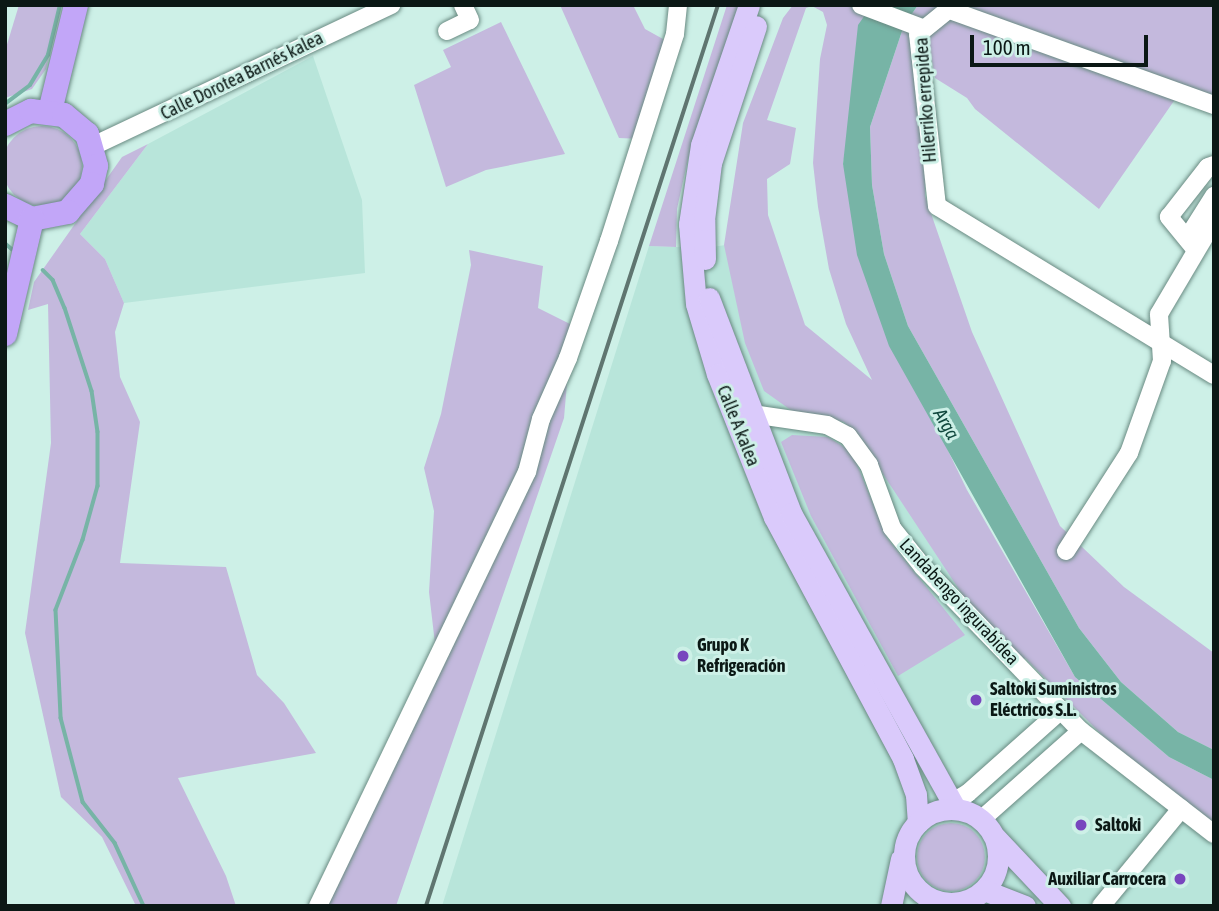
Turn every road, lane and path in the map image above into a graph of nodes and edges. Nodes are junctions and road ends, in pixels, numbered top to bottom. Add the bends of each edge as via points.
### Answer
1 (76, 5) edge
2 (391, 5) edge
3 (463, 5) edge
4 (678, 5) edge
5 (749, 5) edge
6 (763, 5) edge
7 (861, 5) edge
8 (952, 8) edge
9 (916, 26) junction
10 (447, 31) dead end
11 (1214, 105) edge
12 (50, 111) junction
13 (5, 124) edge
14 (93, 146) junction
15 (1214, 165) edge
16 (1214, 196) edge
17 (6, 207) edge
18 (32, 219) junction
19 (1214, 221) edge
20 (1192, 244) junction
21 (5, 334) edge
22 (1159, 341) junction
23 (1214, 375) edge
24 (752, 414) junction
25 (1066, 551) dead end
26 (1061, 710) junction
27 (1081, 731) junction
28 (954, 805) junction
29 (1181, 809) junction
30 (983, 818) junction
31 (918, 823) junction
32 (1214, 834) edge
33 (995, 838) junction
34 (902, 857) junction
35 (984, 890) junction
36 (937, 904) edge
37 (1024, 905) edge
38 (318, 906) edge
39 (891, 906) edge
40 (1060, 906) edge
41 (1101, 906) edge

1 - 12 highway
2 - 14 street, Calle Dorotea Barnés kalea
3 - 10 street via 470,20
4 - 38 street via 675,34 609,241 541,419 527,472
5 - 31 main road, Calle A kalea via 701,145 689,224 696,304 717,374 774,517 903,759 916,795
6 - 24 main road, Calle A kalea via 711,163 704,220 710,304
7 - 9 street
8 - 9 street, Hilerriko errepidea
8 - 11 street, Hilerriko errepidea
9 - 22 street, Hilerriko errepidea via 937,206
12 - 13 highway via 31,111
12 - 14 highway via 77,123
14 - 18 highway via 96,166 83,200 51,219
15 - 20 street via 1169,216
16 - 20 street
17 - 18 highway
18 - 21 highway
19 - 20 street
20 - 22 street via 1159,314
22 - 23 street
22 - 25 street via 1163,361 1129,453
24 - 26 street, Landabengo ingurabidea via 827,425 848,436 870,465 901,542
24 - 28 main road, Calle A kalea via 791,513
26 - 27 street, Landabengo ingurabidea
26 - 28 street
27 - 29 street, Landabengo ingurabidea
27 - 30 street
28 - 30 main road
28 - 31 main road
29 - 32 street, Landabengo ingurabidea
29 - 41 street
30 - 33 main road
31 - 34 main road
33 - 35 main road via 994,876
33 - 40 main road
34 - 36 main road via 908,880
34 - 39 main road
35 - 36 main road via 954,904
35 - 37 main road

